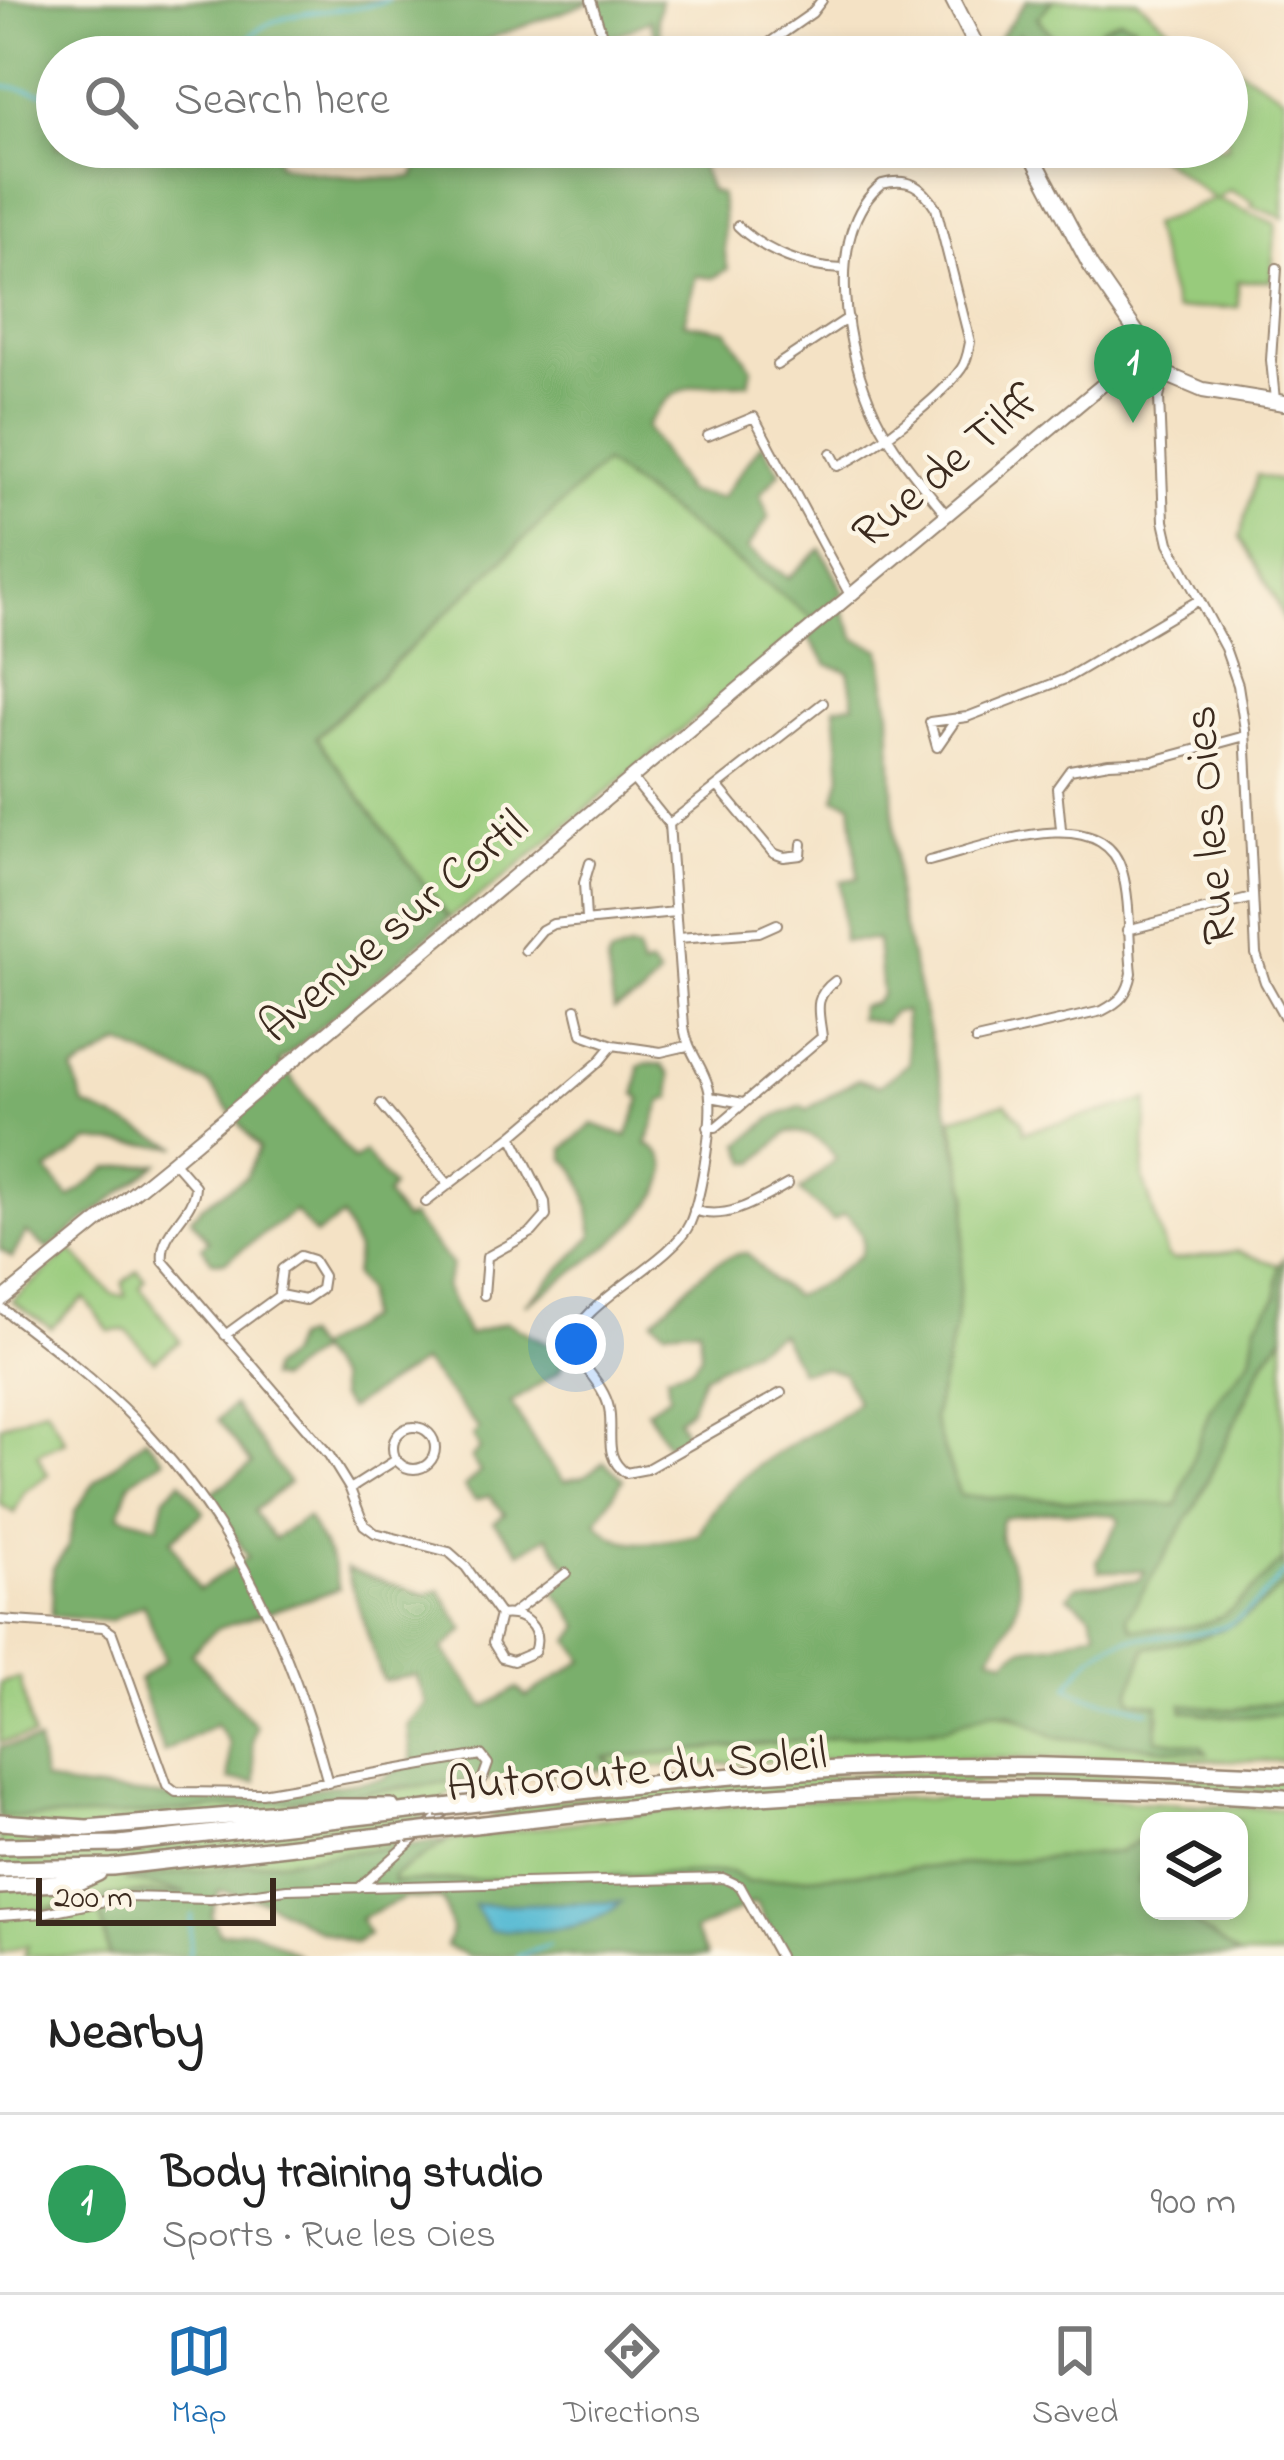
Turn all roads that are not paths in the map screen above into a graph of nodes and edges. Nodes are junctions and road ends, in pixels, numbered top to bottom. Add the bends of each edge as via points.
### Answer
1 (591, 0) edge
2 (823, 0) edge
3 (953, 0) edge
4 (602, 36) edge
5 (780, 36) edge
6 (971, 36) edge
7 (1038, 168) edge
8 (738, 226) dead end
9 (843, 268) junction
10 (1277, 268) dead end
11 (848, 318) junction
12 (1148, 354) junction
13 (777, 365) dead end
14 (1165, 374) junction
15 (1280, 402) edge
16 (886, 434) junction
17 (708, 436) dead end
18 (831, 453) dead end
19 (946, 515) junction
20 (850, 595) junction
21 (1199, 600) junction
22 (835, 609) joint
23 (823, 704) dead end
24 (957, 718) dead end
25 (1245, 736) junction
26 (631, 777) junction
27 (719, 788) junction
28 (669, 824) junction
29 (1061, 830) junction
30 (802, 844) dead end
31 (929, 861) dead end
32 (590, 863) dead end
33 (1252, 898) junction
34 (675, 911) junction
35 (586, 920) junction
36 (777, 924) dead end
37 (1127, 930) junction
38 (678, 938) junction
39 (525, 950) dead end
40 (835, 981) dead end
41 (1279, 995) edge
42 (576, 1009) dead end
43 (1284, 1016) edge
44 (976, 1040) dead end
45 (614, 1045) junction
46 (687, 1046) junction
47 (711, 1097) junction
48 (743, 1102) junction
49 (380, 1104) dead end
50 (708, 1127) junction
51 (512, 1136) junction
52 (172, 1161) junction
53 (449, 1184) junction
54 (788, 1184) dead end
55 (426, 1202) dead end
56 (694, 1210) junction
57 (280, 1295) junction
58 (484, 1295) dead end
59 (0, 1304) edge
60 (225, 1335) junction
61 (781, 1393) dead end
62 (395, 1461) junction
63 (350, 1489) junction
64 (566, 1573) dead end
65 (512, 1614) junction
66 (500, 1616) junction
67 (0, 1620) edge
68 (1284, 1775) edge
69 (328, 1784) junction
70 (1284, 1798) edge
71 (408, 1811) junction
72 (0, 1822) edge
73 (0, 1846) edge
74 (112, 1867) junction
75 (0, 1869) edge
76 (0, 1886) edge
77 (359, 1888) junction
78 (196, 1899) junction
79 (196, 1910) dead end
80 (0, 1916) edge
81 (779, 1956) edge

1 - 4 street
2 - 5 street
3 - 6 main road
7 - 12 main road
8 - 9 street via 803,262
9 - 11 street
9 - 16 street via 874,190 902,181 926,191 970,341 966,364 948,385
10 - 15 street via 1271,360
11 - 13 street
11 - 16 street
12 - 14 main road
12 - 19 main road, Rue de Tilff
14 - 15 main road via 1203,390
14 - 21 street, Rue les Oies via 1164,521
16 - 18 street via 838,466
16 - 19 street
17 - 20 street, Rue de Tilff via 754,417
19 - 20 main road, Rue de Tilff
20 - 22 main road, Rue de Tilff
21 - 24 street via 1065,679
21 - 25 street, Rue les Oies via 1232,667
22 - 26 main road, Avenue sur Cortil
23 - 27 street
25 - 29 street via 1153,760 1070,770 1057,788
25 - 33 street, Rue les Oies
26 - 28 street
26 - 52 main road, Avenue sur Cortil
27 - 28 street
27 - 30 street via 773,853 801,855
28 - 34 street
29 - 31 street
29 - 37 street via 1101,841 1115,857
32 - 35 street
33 - 37 street
33 - 41 street, Rue les Oies via 1256,953
34 - 35 street
34 - 38 street
35 - 39 street via 553,924
36 - 38 street
37 - 44 street via 1132,973 1120,1001
38 - 46 street
40 - 48 street via 818,1000 826,1037
41 - 43 street, Rue les Oies
42 - 45 street via 584,1036
45 - 46 street via 661,1052
45 - 51 street
46 - 47 street
47 - 48 street
47 - 50 street
48 - 50 street
49 - 53 street
50 - 56 street
51 - 53 street
51 - 58 street via 546,1216 487,1257
52 - 59 main road, Avenue sur Cortil
52 - 60 street via 195,1186 194,1198 167,1233 163,1261
53 - 55 street
54 - 56 street via 726,1214
56 - 61 street via 674,1245 574,1331 573,1350 609,1408 614,1464 626,1473 647,1469
57 - 57 street via 314,1296 323,1283 319,1265 300,1256 286,1263
57 - 60 street
59 - 69 street via 134,1419 194,1488 257,1586 307,1705
60 - 63 street
62 - 62 street via 414,1469 429,1463 430,1433 404,1429 393,1443
62 - 63 street
63 - 66 street via 364,1525 449,1552
64 - 65 street
65 - 66 street
65 - 66 street via 535,1628 538,1641 534,1652 513,1661 493,1643
67 - 69 street via 112,1633 166,1785 176,1792
68 - 71 highway, Autoroute du Soleil, bridge via 857,1768
69 - 77 street via 481,1755 488,1764 483,1778
70 - 74 highway, Autoroute du Soleil, bridge via 999,1787 706,1799
71 - 72 highway via 379,1804 87,1828
71 - 73 highway, Autoroute du Soleil via 119,1844
74 - 75 highway, Autoroute du Soleil
74 - 76 highway via 78,1882
77 - 78 street
77 - 81 street via 723,1878 740,1886
78 - 79 street
78 - 80 street via 125,1897

